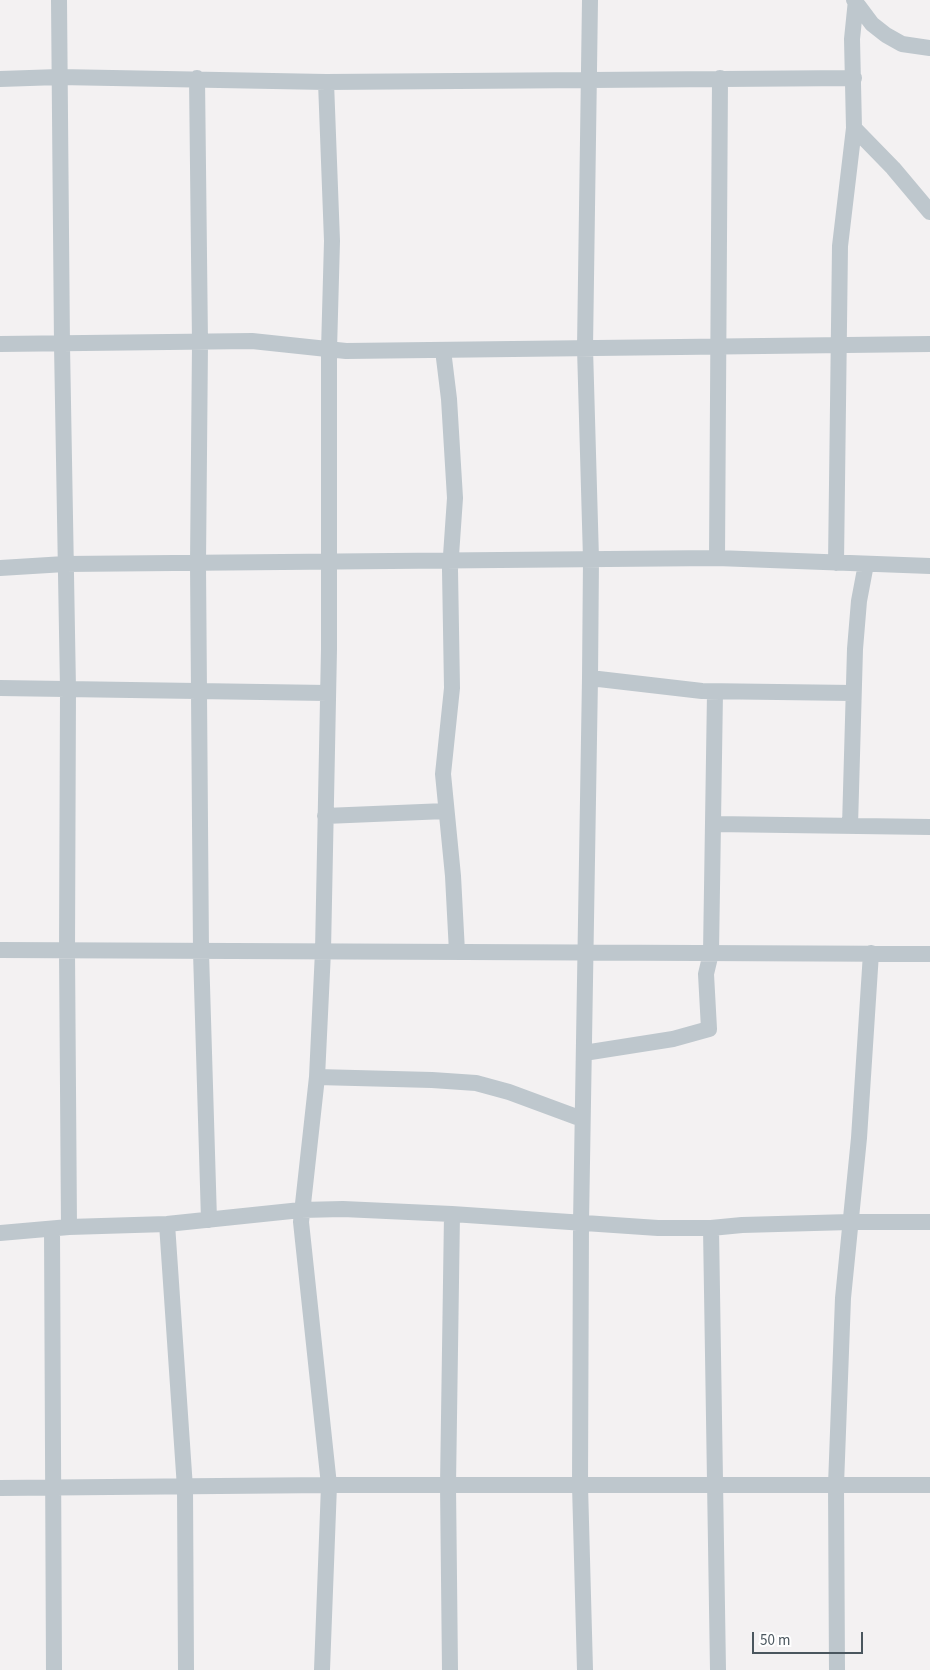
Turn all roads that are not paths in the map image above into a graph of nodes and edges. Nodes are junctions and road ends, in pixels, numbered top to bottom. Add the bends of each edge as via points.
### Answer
1 (59, 0) edge
2 (590, 0) edge
3 (855, 0) edge
4 (930, 48) edge
5 (60, 77) junction
6 (197, 78) junction
7 (588, 78) junction
8 (720, 78) junction
9 (854, 78) junction
10 (0, 79) edge
11 (326, 82) junction
12 (854, 128) junction
13 (930, 212) edge
14 (200, 343) junction
15 (0, 344) edge
16 (62, 344) junction
17 (930, 344) edge
18 (838, 346) junction
19 (718, 347) junction
20 (585, 348) junction
21 (329, 350) junction
22 (443, 350) junction
23 (717, 558) junction
24 (591, 559) junction
25 (450, 560) junction
26 (329, 562) junction
27 (836, 563) junction
28 (65, 564) junction
29 (198, 564) junction
30 (866, 564) junction
31 (930, 566) edge
32 (0, 568) edge
33 (590, 678) junction
34 (0, 688) edge
35 (68, 689) junction
36 (200, 691) junction
37 (715, 692) junction
38 (327, 693) junction
39 (853, 693) junction
40 (446, 811) junction
41 (325, 816) junction
42 (714, 824) junction
43 (850, 826) junction
44 (930, 827) edge
45 (0, 950) edge
46 (67, 951) junction
47 (323, 951) junction
48 (201, 952) junction
49 (457, 952) junction
50 (584, 952) junction
51 (711, 953) junction
52 (871, 953) junction
53 (930, 954) edge
54 (584, 1053) junction
55 (316, 1077) junction
56 (582, 1119) junction
57 (301, 1210) junction
58 (452, 1214) junction
59 (209, 1220) junction
60 (850, 1222) junction
61 (930, 1222) edge
62 (167, 1224) junction
63 (581, 1224) junction
64 (69, 1227) junction
65 (711, 1228) junction
66 (52, 1229) junction
67 (0, 1233) edge
68 (329, 1485) junction
69 (448, 1485) junction
70 (580, 1485) junction
71 (715, 1485) junction
72 (836, 1485) junction
73 (930, 1485) edge
74 (53, 1487) junction
75 (0, 1488) edge
76 (185, 1488) junction
77 (54, 1670) edge
78 (186, 1670) edge
79 (322, 1670) edge
80 (450, 1670) edge
81 (585, 1670) edge
82 (718, 1670) edge
83 (837, 1670) edge

1 - 5 street
2 - 7 street
3 - 4 street via 872,24 886,35 902,44
3 - 9 street
5 - 6 street
5 - 10 street
5 - 16 street
6 - 11 street
6 - 14 street
7 - 8 street
7 - 11 street
7 - 20 street
8 - 9 street
8 - 19 street
9 - 12 street
11 - 21 street via 332,241
12 - 13 street
12 - 18 street via 842,216
14 - 16 street
14 - 21 street via 273,342
14 - 29 street
15 - 16 street
16 - 28 street
17 - 18 street
18 - 19 street
18 - 27 street
19 - 20 street
19 - 23 street
20 - 22 street
20 - 24 street
21 - 22 street
21 - 26 street
22 - 25 street via 455,473
23 - 24 street
23 - 27 street
24 - 25 street
24 - 33 street
25 - 26 street
25 - 40 street via 452,662 443,774
26 - 29 street
26 - 38 street
27 - 30 street
28 - 29 street
28 - 32 street
28 - 35 street
29 - 36 street
30 - 31 street
30 - 39 street via 857,621
33 - 37 street
33 - 50 street
34 - 35 street
35 - 36 street
35 - 46 street
36 - 38 street
36 - 48 street
37 - 39 street
37 - 42 street
38 - 41 street
39 - 43 street
40 - 41 street
40 - 49 street
41 - 47 street
42 - 43 street
42 - 51 street
43 - 44 street
45 - 46 street
46 - 48 street
46 - 64 street
47 - 48 street
47 - 49 street
47 - 55 street
48 - 59 street
49 - 50 street
50 - 51 street
50 - 54 street
51 - 52 street
51 - 54 street via 706,974 708,1030
52 - 53 street
52 - 60 street
54 - 56 street
55 - 56 street via 476,1084 509,1092
55 - 57 street
56 - 63 street
57 - 58 street
57 - 59 street
57 - 68 street
58 - 63 street
58 - 69 street
59 - 62 street
60 - 61 street
60 - 65 street
60 - 72 street via 843,1298
62 - 64 street
62 - 76 street
63 - 65 street
63 - 70 street
64 - 66 street
65 - 71 street
66 - 67 street
66 - 74 street
68 - 69 street
68 - 76 street
68 - 79 street
69 - 70 street
69 - 80 street
70 - 71 street
70 - 81 street
71 - 72 street
71 - 82 street
72 - 73 street
72 - 83 street
74 - 75 street
74 - 76 street
74 - 77 street
76 - 78 street

